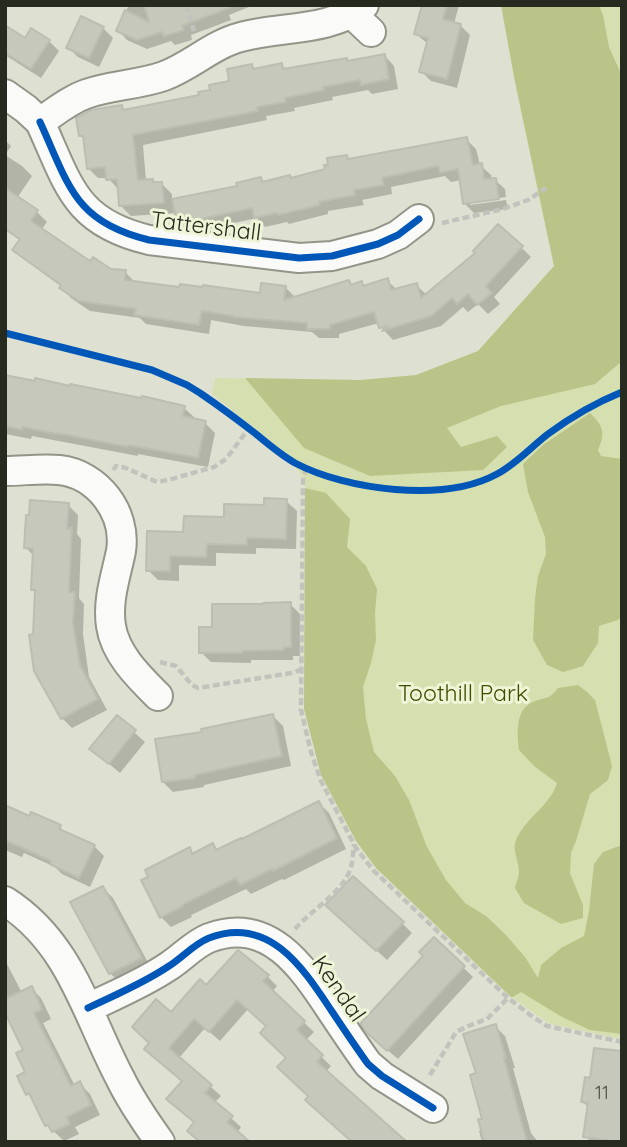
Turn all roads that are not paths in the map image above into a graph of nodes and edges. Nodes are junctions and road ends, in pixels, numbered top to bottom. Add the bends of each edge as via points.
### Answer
1 (362, 17) edge
2 (5, 94) edge
3 (40, 122) junction
4 (409, 236) road end
5 (5, 471) edge
6 (151, 678) road end
7 (5, 901) edge
8 (88, 1008) junction
9 (427, 1094) road end
10 (160, 1142) edge

1 - 3 street via 238,37 165,75 75,98
2 - 3 street, Tattershall
3 - 4 street, Tattershall via 80,203 130,235 299,257 344,254
5 - 6 street via 60,470 95,486 111,503 122,531 111,627 115,643
7 - 8 street via 47,937
8 - 9 street, Kendal via 155,975 210,937 227,933 262,937 283,949 303,970 368,1064 382,1076
8 - 10 street via 120,1078

